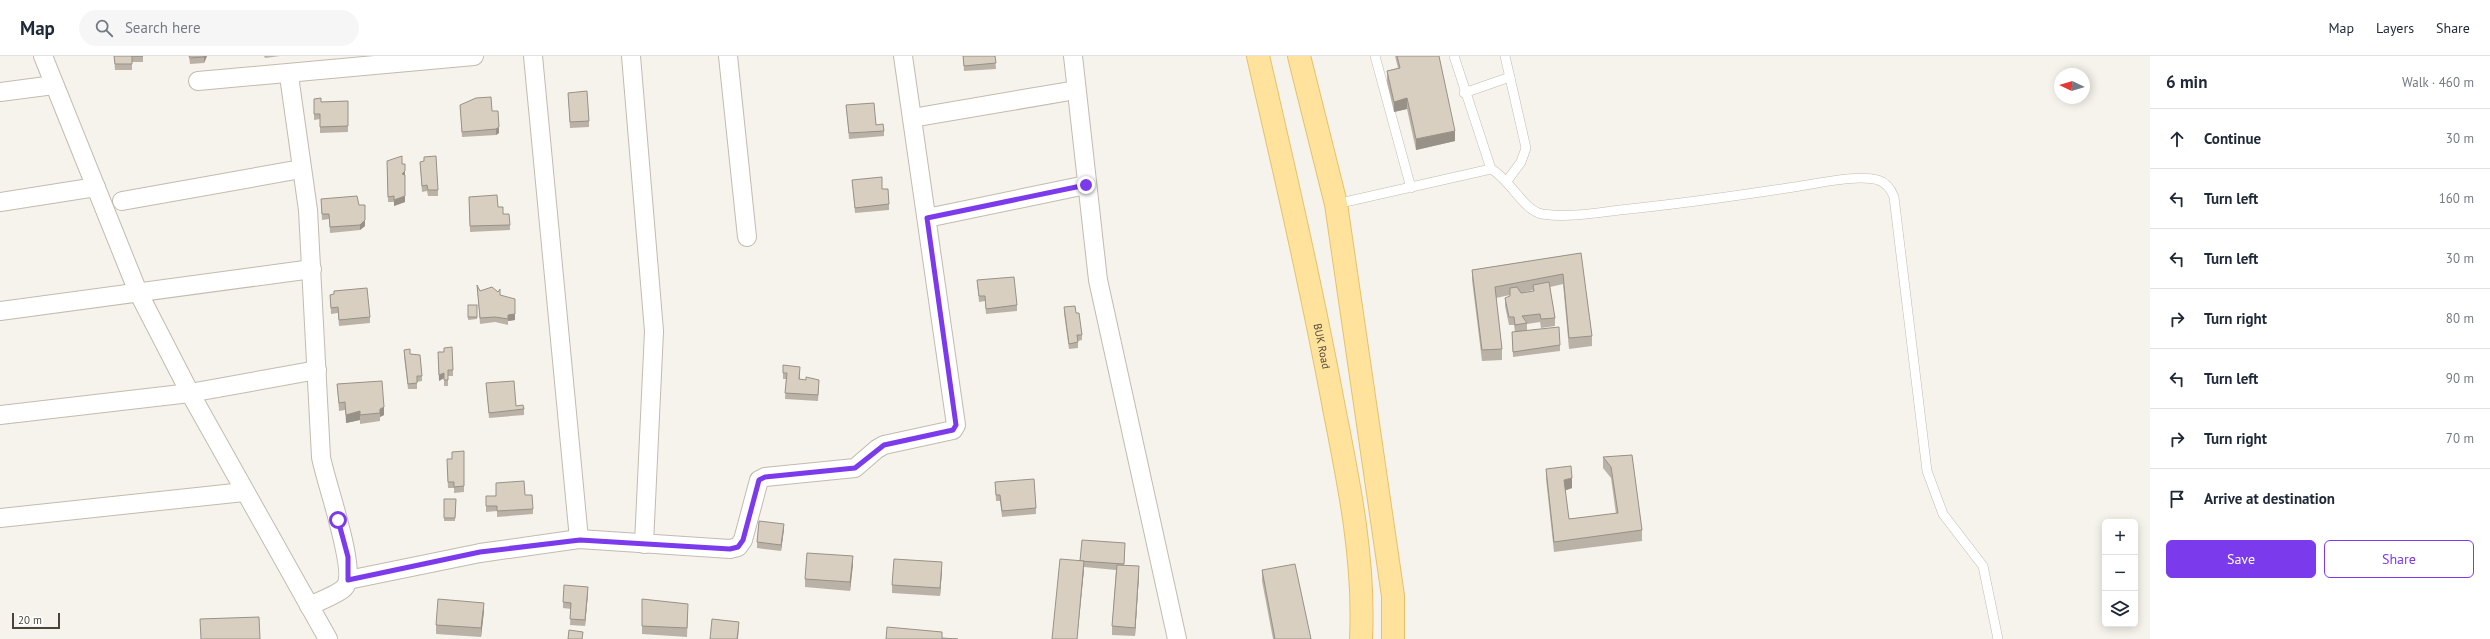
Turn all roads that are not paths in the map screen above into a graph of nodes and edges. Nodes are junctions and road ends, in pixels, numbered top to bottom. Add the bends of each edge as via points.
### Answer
1 (43, 56) edge
2 (474, 56) edge
3 (533, 56) edge
4 (630, 56) edge
5 (728, 56) edge
6 (903, 56) edge
7 (1073, 56) edge
8 (1258, 56) edge
9 (1299, 56) edge
10 (1375, 56) edge
11 (1454, 56) edge
12 (1505, 56) edge
13 (291, 73) junction
14 (1510, 78) junction
15 (198, 81) dead end
16 (54, 85) junction
17 (1076, 90) junction
18 (0, 92) edge
19 (1464, 93) junction
20 (912, 118) junction
21 (301, 169) junction
22 (1491, 169) junction
23 (1507, 180) junction
24 (1086, 185) junction
25 (96, 187) junction
26 (1411, 188) junction
27 (122, 201) dead end
28 (0, 202) edge
29 (1336, 204) junction
30 (927, 218) junction
31 (747, 237) dead end
32 (312, 269) junction
33 (138, 292) junction
34 (0, 311) edge
35 (317, 370) junction
36 (190, 394) junction
37 (0, 415) edge
38 (244, 492) junction
39 (0, 518) edge
40 (580, 540) junction
41 (644, 544) junction
42 (348, 580) junction
43 (309, 606) junction
44 (328, 639) edge
45 (1176, 639) edge
46 (1361, 639) edge
47 (1393, 639) edge
48 (1998, 639) edge

1 - 16 street
2 - 13 street
3 - 40 street
4 - 41 street via 654,331
5 - 31 street
6 - 20 street
7 - 17 street
8 - 46 main road, BUK Road via 1311,285 1349,487 1359,569
9 - 29 main road
10 - 26 lane
11 - 19 lane
12 - 14 lane
13 - 15 street
13 - 21 street via 290,83
14 - 19 lane
14 - 23 lane via 1526,148 1522,162
16 - 18 street
16 - 25 street
17 - 20 street
17 - 24 street
19 - 22 lane
20 - 30 street
21 - 27 street
21 - 32 street via 308,210
22 - 23 lane
22 - 26 lane
23 - 48 lane via 1530,208 1541,213 1565,216 1700,202 1838,180 1877,180 1890,187 1894,197 1927,471 1943,514 1982,566
24 - 30 street
24 - 45 street via 1098,280
25 - 28 street
25 - 33 street
26 - 29 lane
29 - 47 main road via 1393,596
30 - 41 street via 956,425 953,430 884,445 855,468 765,477 759,480 743,540 738,547 730,549
32 - 33 street
32 - 35 street
33 - 34 street
33 - 36 street
35 - 36 street
35 - 42 street via 321,457 325,480 348,557
36 - 37 street
36 - 38 street
38 - 39 street
38 - 43 street
40 - 41 street
40 - 42 street via 480,552
42 - 43 street via 344,588
43 - 44 street

